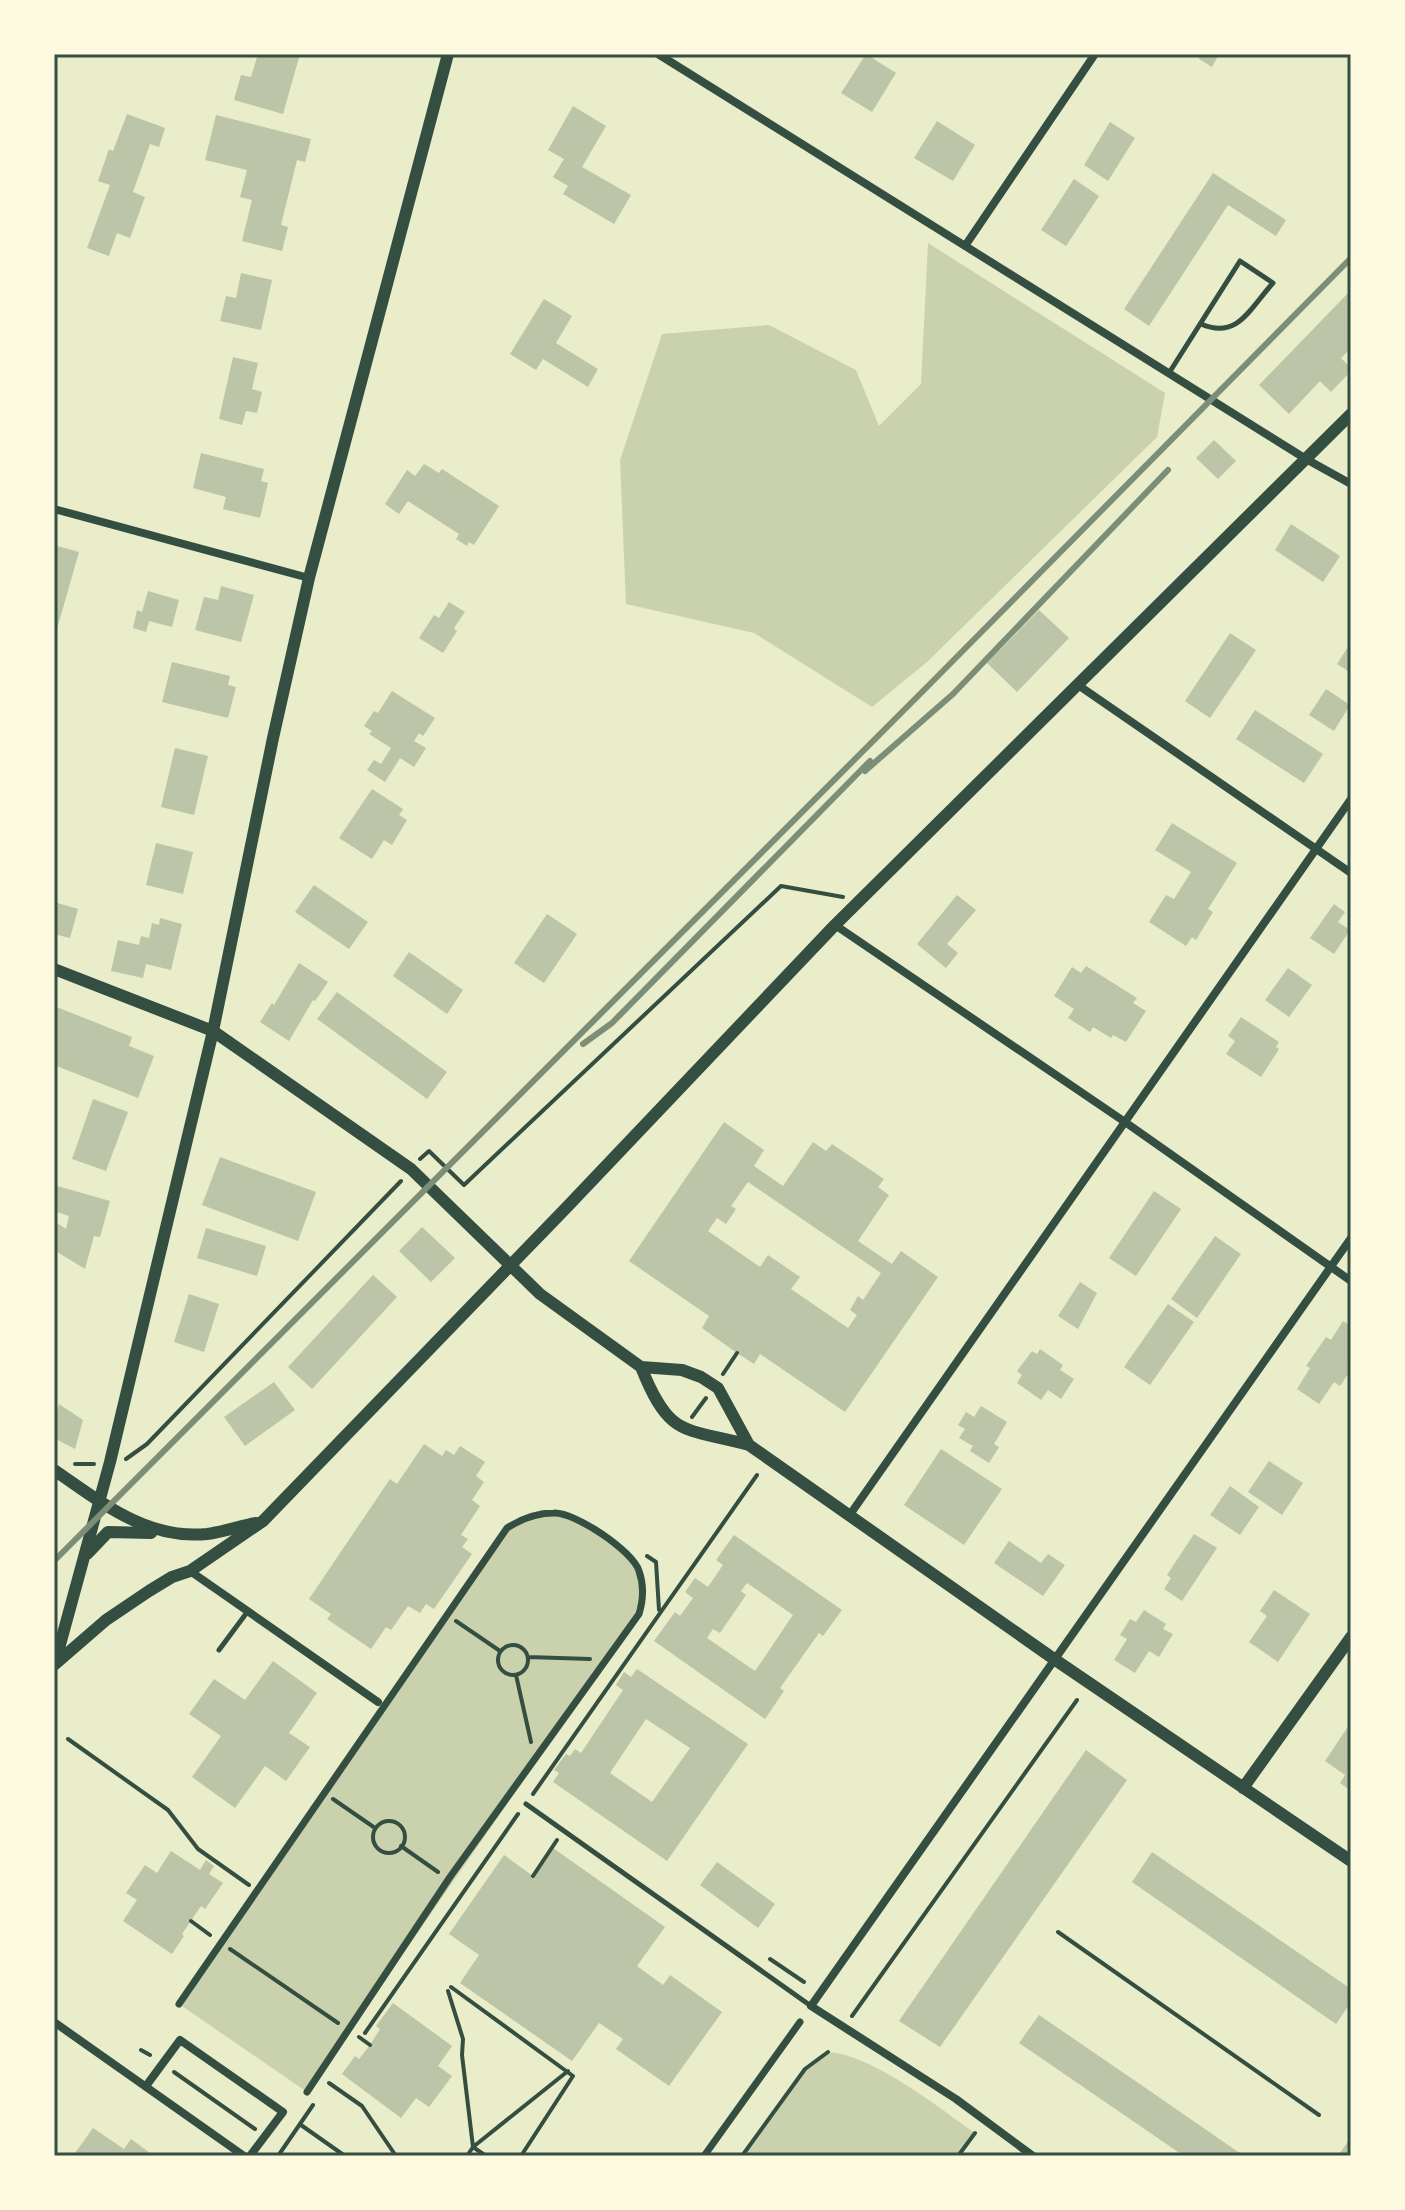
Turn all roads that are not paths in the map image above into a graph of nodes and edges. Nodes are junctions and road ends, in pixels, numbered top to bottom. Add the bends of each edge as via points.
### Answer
1 (448, 54) edge
2 (658, 54) edge
3 (1095, 54) edge
4 (965, 246) junction
5 (1201, 324) junction
6 (1169, 373) junction
7 (1351, 414) edge
8 (1306, 459) junction
9 (1351, 484) edge
10 (54, 509) edge
11 (309, 578) junction
12 (1078, 685) junction
13 (1351, 799) edge
14 (1316, 848) junction
15 (1351, 873) edge
16 (835, 925) junction
17 (54, 969) edge
18 (213, 1031) junction
19 (1125, 1122) junction
20 (1351, 1238) edge
21 (509, 1266) junction
22 (1331, 1267) junction
23 (1351, 1281) edge
24 (641, 1367) junction
25 (749, 1445) junction
26 (54, 1470) edge
27 (99, 1500) junction
28 (849, 1516) junction
29 (263, 1521) junction
30 (178, 1534) junction
31 (80, 1568) junction
32 (190, 1571) junction
33 (248, 1611) junction
34 (1351, 1637) edge
35 (219, 1650) dead end
36 (1054, 1659) junction
37 (54, 1666) edge
38 (378, 1702) dead end
39 (1243, 1788) junction
40 (526, 1804) road end
41 (1351, 1861) edge
42 (179, 2004) dead end
43 (811, 2006) junction
44 (54, 2022) edge
45 (800, 2022) dead end
46 (146, 2086) junction
47 (307, 2092) dead end
48 (244, 2156) edge
49 (250, 2156) edge
50 (704, 2156) edge
51 (1033, 2156) edge

1 - 11 street
2 - 4 street
3 - 4 street
4 - 6 street
5 - 5 lane via 1240,261 1273,283 1234,327 1216,331
5 - 6 lane
6 - 8 street
7 - 8 street
8 - 9 street
8 - 12 street
10 - 11 street
11 - 18 street
12 - 14 street
12 - 16 street
13 - 14 street
14 - 15 street
14 - 19 street
16 - 19 street
16 - 21 street
17 - 18 street
18 - 21 street via 411,1169
18 - 27 street
19 - 22 street
19 - 28 street
20 - 22 street
21 - 24 street
21 - 29 street
22 - 23 street
22 - 36 street
24 - 25 street via 672,1421 689,1432
24 - 25 street via 682,1370 718,1388
25 - 28 street
26 - 27 street
27 - 30 street via 142,1525
27 - 31 street
28 - 36 street
29 - 30 street via 207,1534
29 - 32 street
30 - 31 street via 108,1532
31 - 37 street
32 - 33 street
32 - 37 street via 106,1620
33 - 35 lane
33 - 38 street
34 - 39 street
36 - 39 street
36 - 43 street
39 - 41 street
40 - 43 lane
42 - 47 street via 507,1528 521,1519 556,1513 574,1517 631,1556 639,1571 639,1614 449,1880
43 - 51 street via 956,2099
44 - 46 street
45 - 50 street
46 - 48 street
46 - 49 street via 180,2040 283,2112

